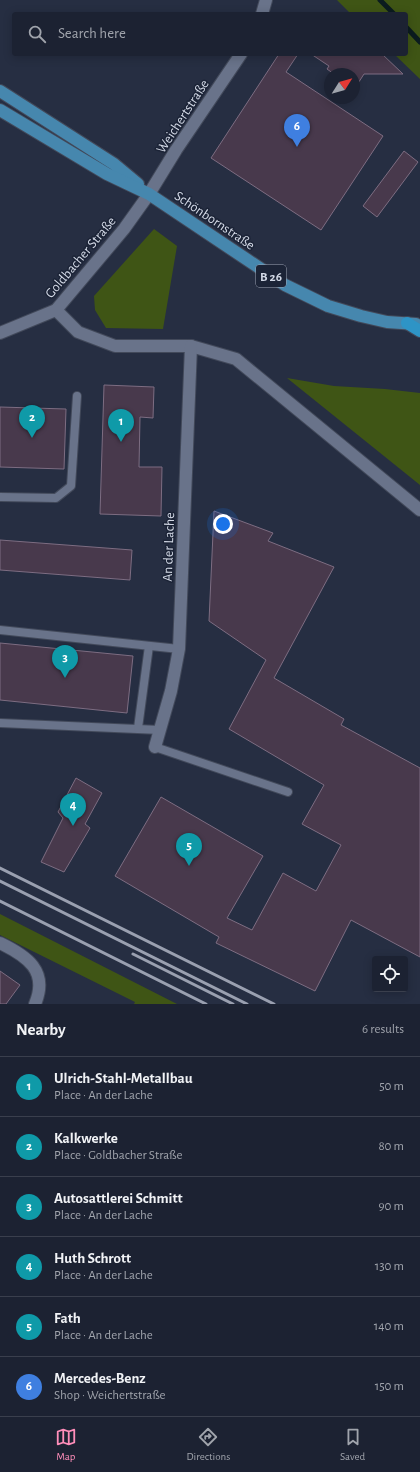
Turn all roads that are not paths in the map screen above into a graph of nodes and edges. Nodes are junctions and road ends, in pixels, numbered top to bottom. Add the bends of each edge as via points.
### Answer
1 (266, 0) edge
2 (263, 12) edge
3 (240, 56) edge
4 (0, 91) edge
5 (0, 110) edge
6 (149, 194) junction
7 (56, 310) junction
8 (408, 323) junction
9 (420, 324) edge
10 (420, 331) edge
11 (0, 333) edge
12 (191, 346) junction
13 (77, 396) dead end
14 (0, 497) edge
15 (420, 510) edge
16 (0, 630) edge
17 (149, 646) junction
18 (179, 649) junction
19 (0, 722) edge
20 (138, 728) junction
21 (160, 730) junction
22 (155, 747) joint
23 (288, 792) dead end
24 (0, 943) edge
25 (35, 1004) edge

1 - 2 street
3 - 6 street, Weichertstraße
4 - 6 main road, Schönbornstraße / B 26 via 114,164
5 - 6 main road, Schönbornstraße / B 26 via 107,174
6 - 7 street, Goldbacher Straße
6 - 8 main road, Schönbornstraße / B 26 via 285,285 328,306 387,322
7 - 11 street, Goldbacher Straße
7 - 12 street via 78,332 115,346
8 - 9 main road, Schönbornstraße / B 26
8 - 10 highway
12 - 15 street via 236,359
12 - 18 street, An der Lache
13 - 14 lane via 71,486 56,498
16 - 17 lane
17 - 18 lane
17 - 20 lane
18 - 21 street, An der Lache
19 - 20 lane
20 - 21 lane
21 - 22 street, An der Lache
22 - 23 lane
24 - 25 street via 13,949 36,969 39,994

